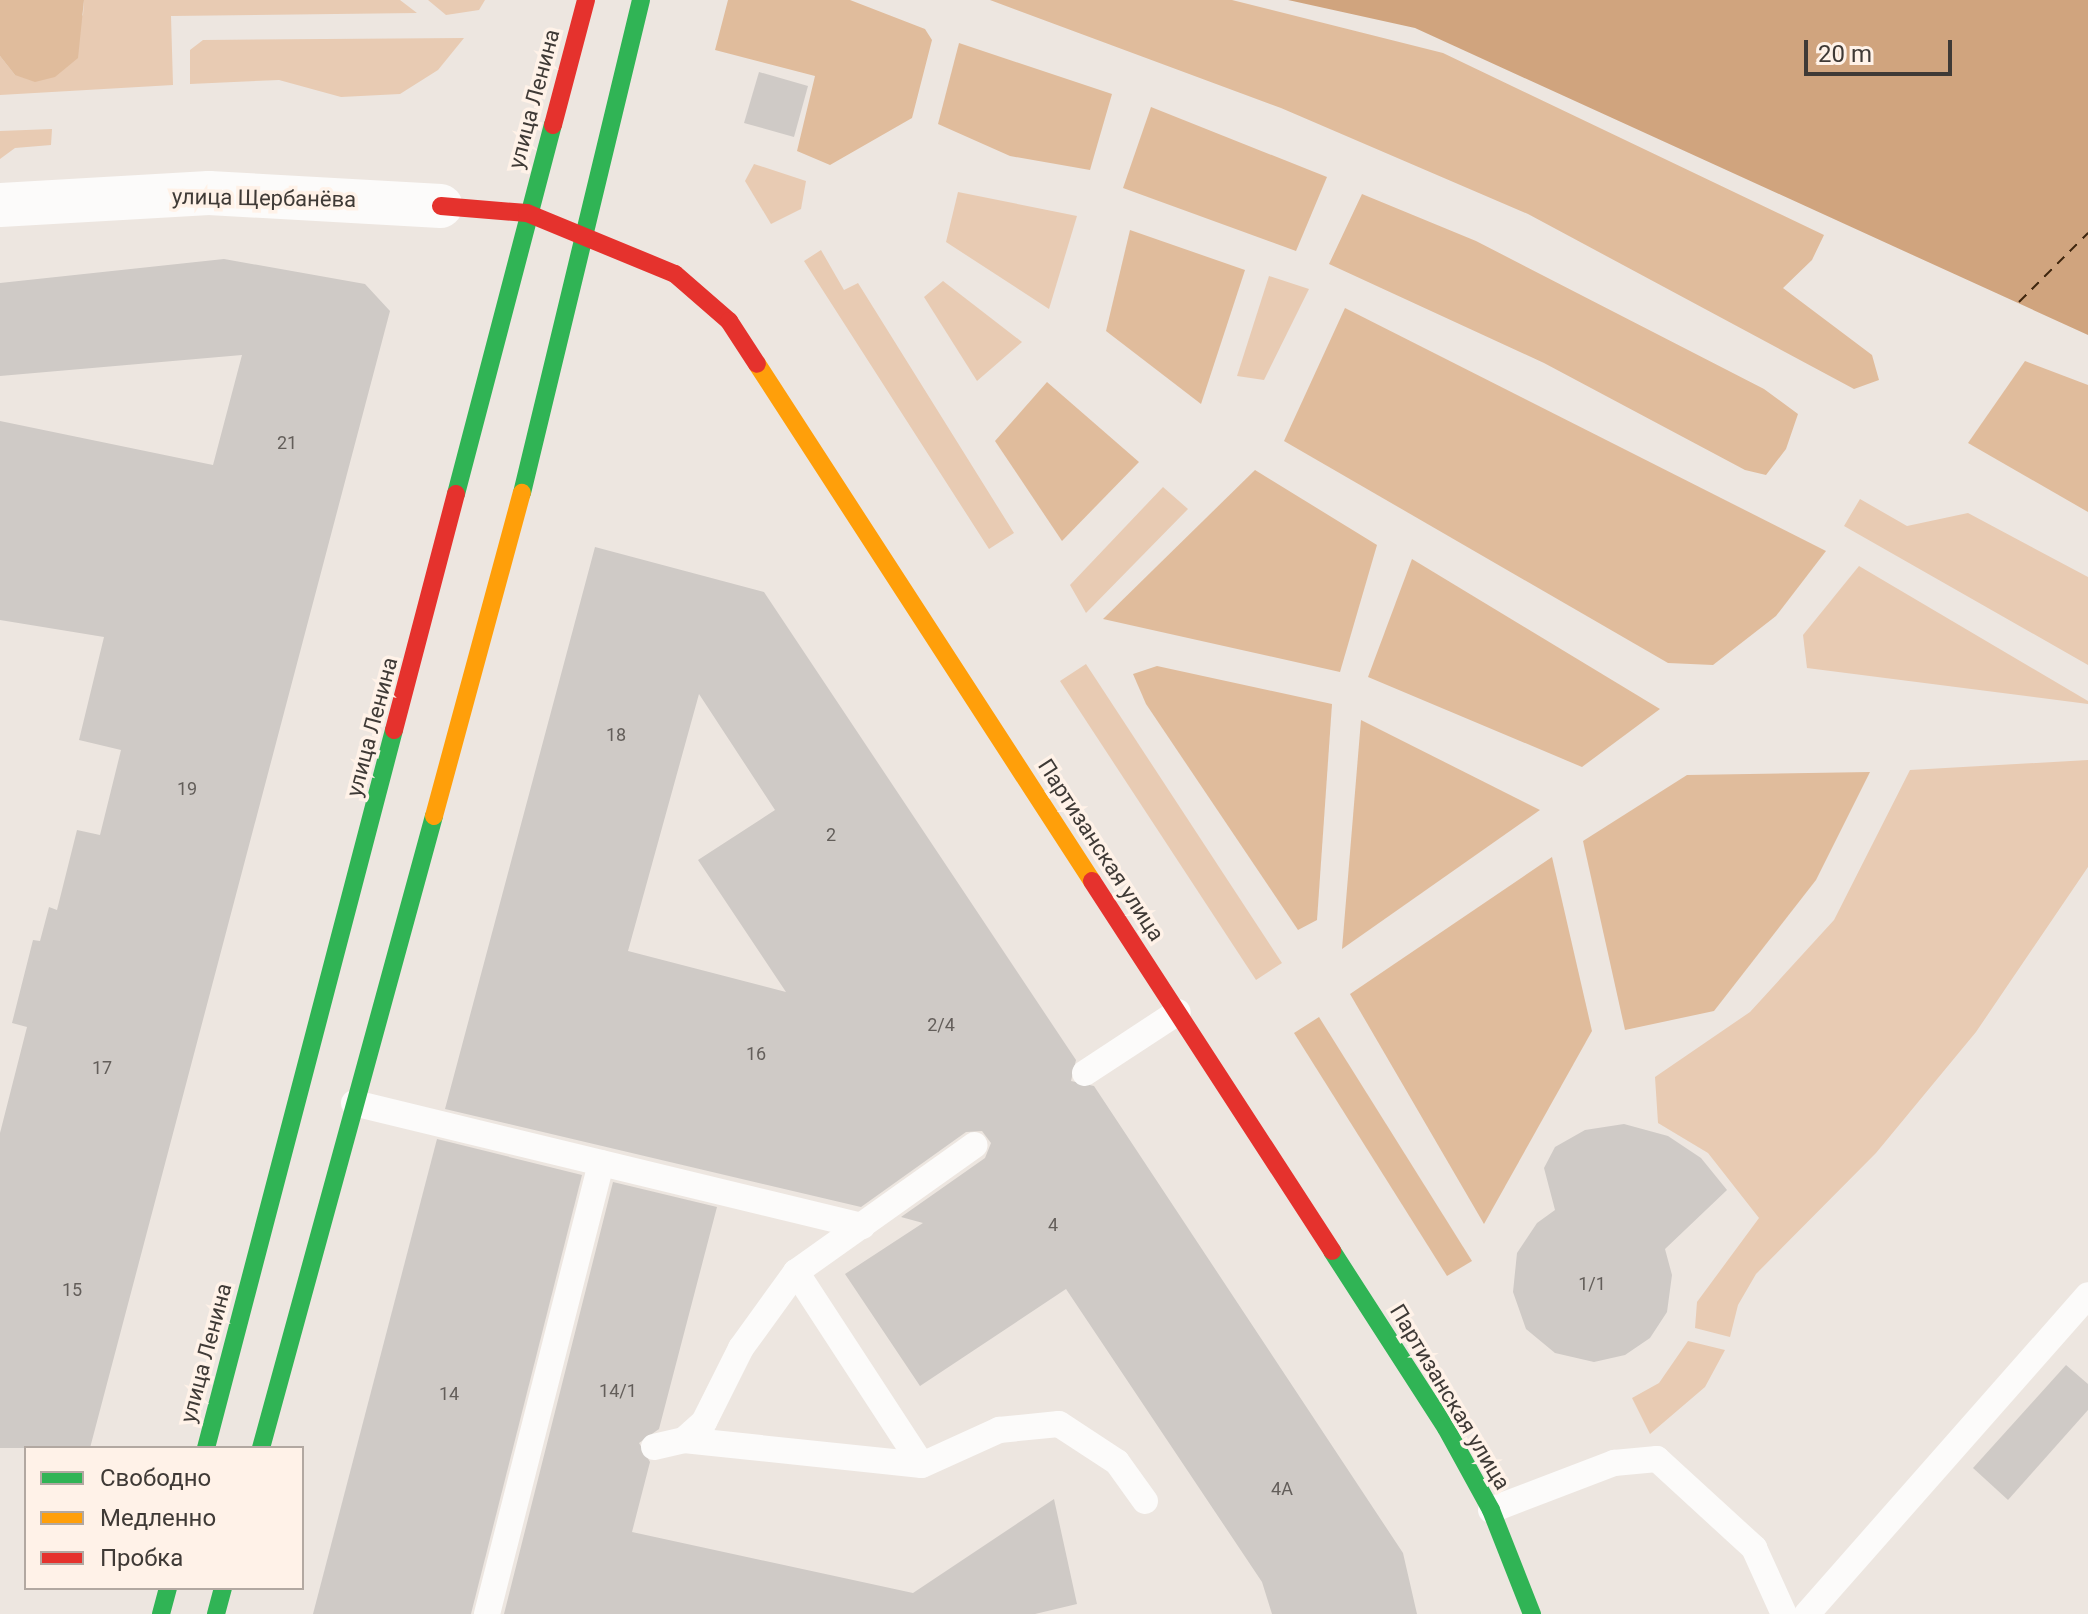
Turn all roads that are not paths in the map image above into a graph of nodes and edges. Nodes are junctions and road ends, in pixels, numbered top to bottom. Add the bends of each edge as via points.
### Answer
1 (641, 0) edge
2 (584, 9) edge
3 (0, 205) edge
4 (441, 206) joint
5 (527, 213) junction
6 (587, 233) junction
7 (1178, 1012) junction
8 (1085, 1073) dead end
9 (354, 1103) junction
10 (975, 1145) dead end
11 (601, 1163) junction
12 (862, 1226) junction
13 (796, 1272) junction
14 (2088, 1295) edge
15 (684, 1440) junction
16 (207, 1446) edge
17 (262, 1446) edge
18 (654, 1447) dead end
19 (922, 1465) junction
20 (1145, 1501) dead end
21 (1491, 1510) junction
22 (167, 1590) edge
23 (222, 1590) edge
24 (161, 1614) edge
25 (216, 1614) edge
26 (487, 1614) edge
27 (1532, 1614) edge
28 (1784, 1614) edge
29 (1807, 1614) edge

1 - 6 main road
2 - 5 main road, улица Ленина
3 - 4 street, улица Щербанёва via 209,193
4 - 5 main road, улица Щербанёва
5 - 6 main road, Партизанская улица
5 - 16 main road, улица Ленина
6 - 7 main road, Партизанская улица via 675,274 729,321
6 - 9 main road
7 - 8 lane
7 - 21 main road, Партизанская улица via 1446,1428
9 - 11 lane
9 - 17 main road
10 - 12 lane
11 - 12 lane
11 - 26 lane via 546,1423
12 - 13 lane
13 - 15 lane via 741,1348 704,1422
13 - 19 lane
14 - 29 lane
15 - 18 lane
15 - 19 lane
19 - 20 lane via 999,1430 1059,1424 1117,1462
21 - 27 main road, Партизанская улица
21 - 28 lane via 1614,1463 1657,1459 1754,1548
22 - 24 main road
23 - 25 main road

